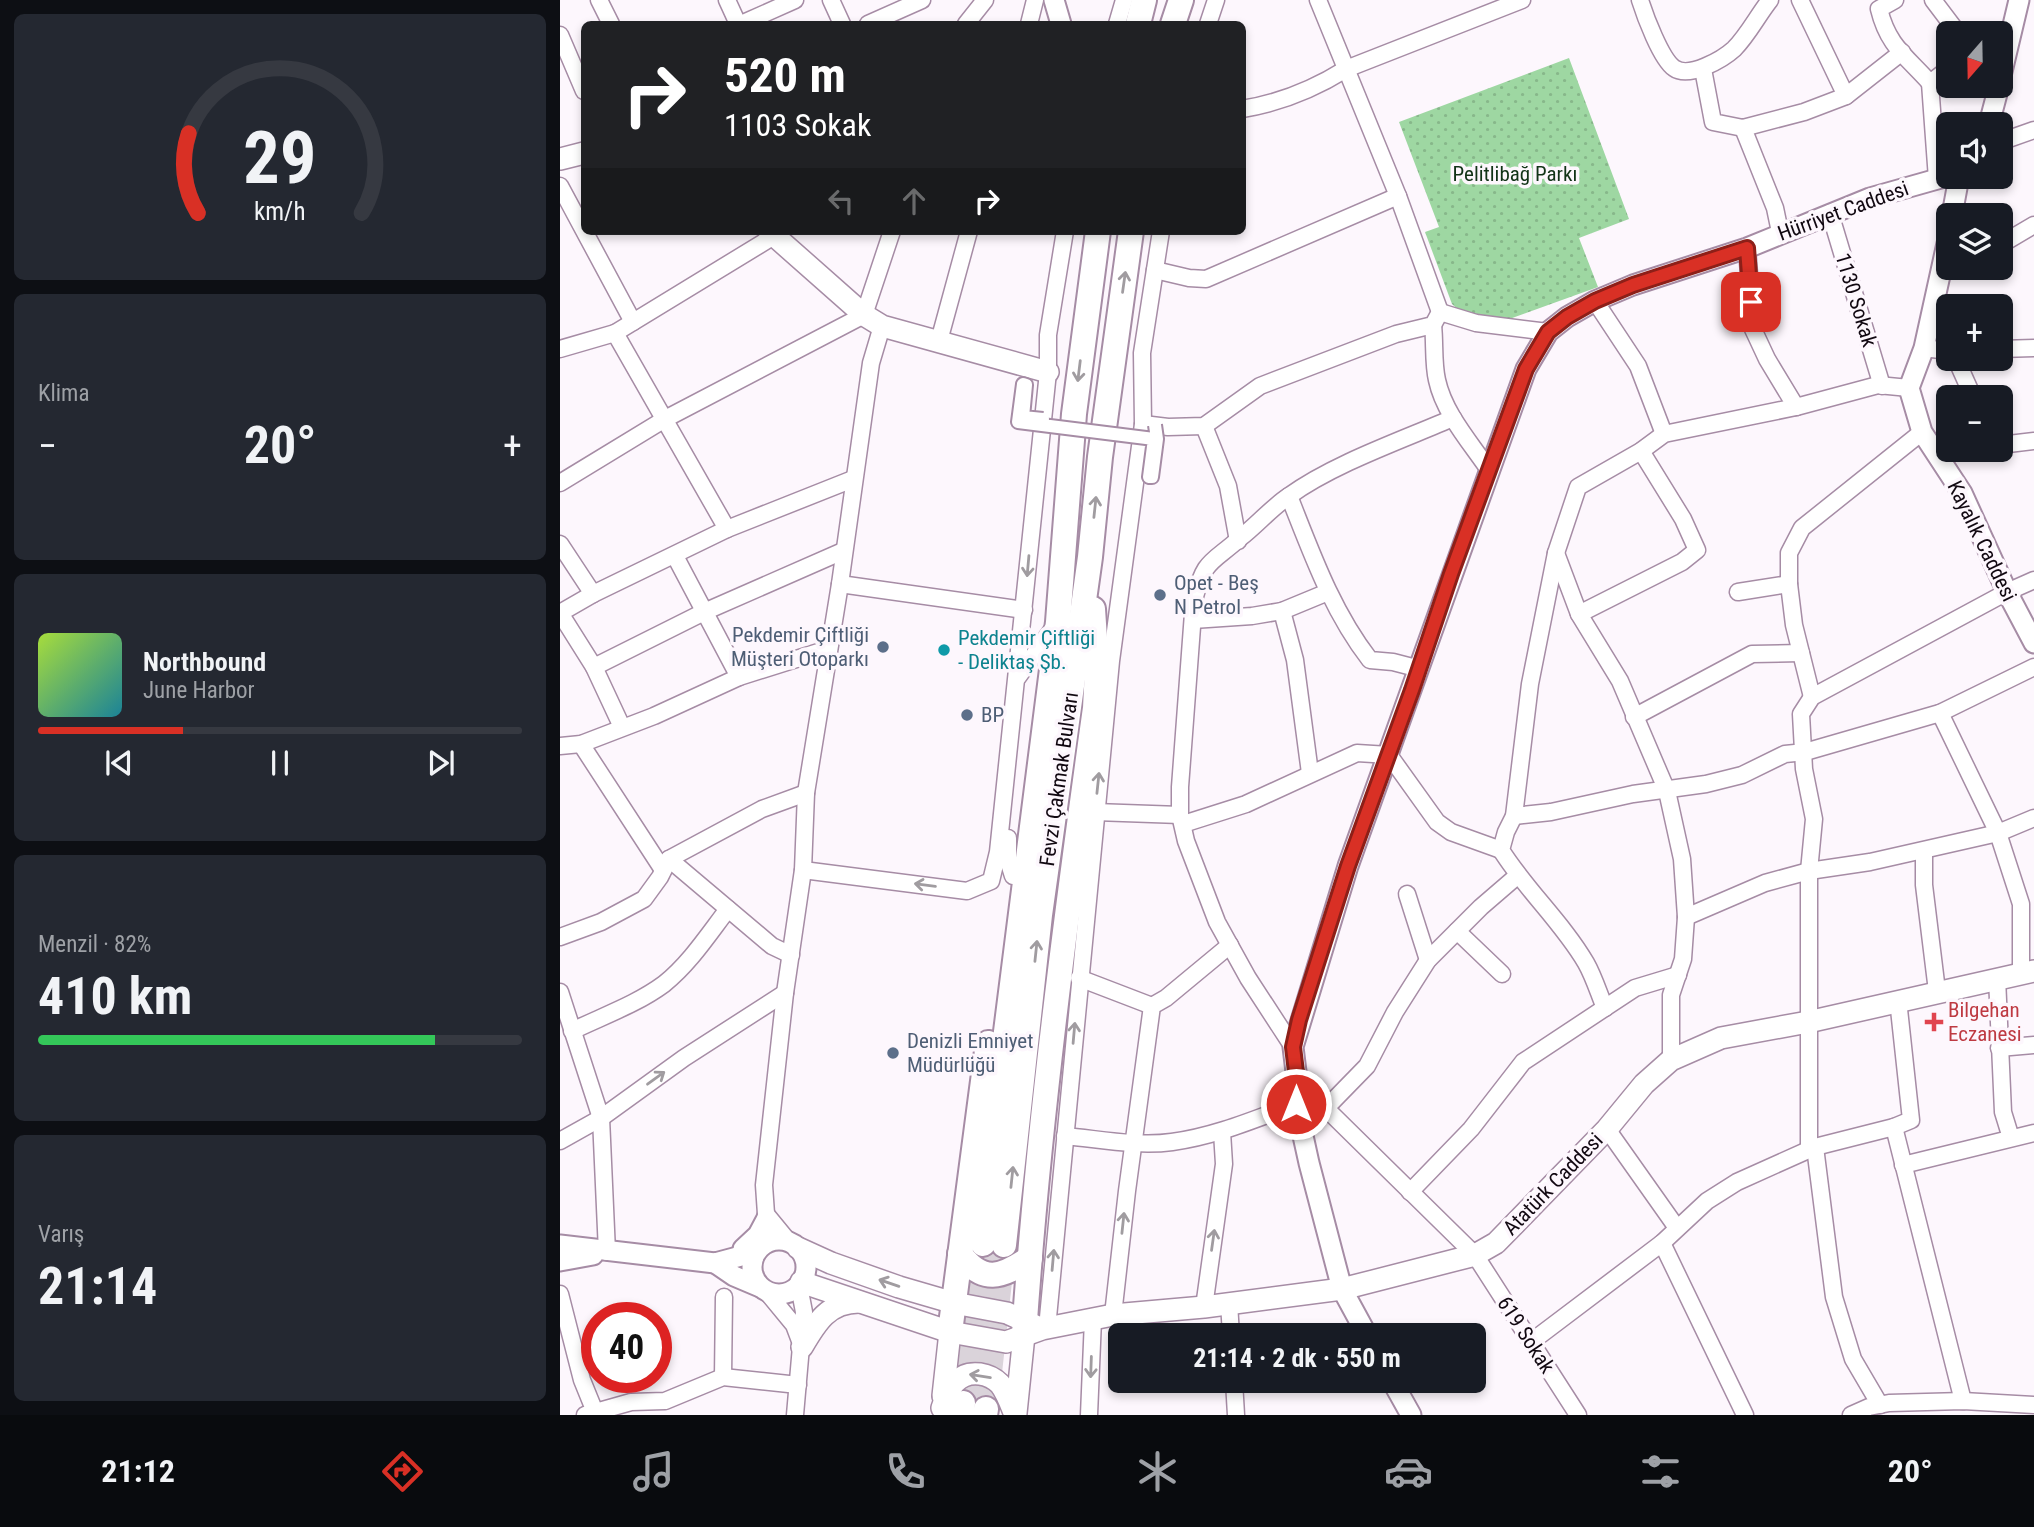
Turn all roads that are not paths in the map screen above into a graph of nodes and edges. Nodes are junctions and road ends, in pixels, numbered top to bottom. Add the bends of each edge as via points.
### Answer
1 (599, 0) edge
2 (727, 0) edge
3 (795, 0) edge
4 (831, 0) edge
5 (922, 0) edge
6 (985, 0) edge
7 (1035, 0) edge
8 (1054, 0) edge
9 (1124, 0) edge
10 (1144, 0) edge
11 (1181, 0) edge
12 (1216, 0) edge
13 (1318, 0) edge
14 (1640, 0) edge
15 (1770, 0) edge
16 (1800, 0) edge
17 (1895, 0) edge
18 (1933, 0) edge
19 (2019, 0) edge
20 (1512, 2) edge
21 (610, 21) edge
22 (738, 21) edge
23 (747, 21) edge
24 (841, 21) edge
25 (876, 21) edge
26 (968, 21) edge
27 (1030, 21) edge
28 (1060, 21) edge
29 (1118, 21) edge
30 (1139, 21) edge
31 (1174, 21) edge
32 (1209, 21) edge
33 (1949, 21) edge
34 (2013, 23) edge
35 (560, 35) edge
36 (1902, 52) junction
37 (1346, 69) junction
38 (1703, 69) junction
39 (1936, 78) edge
40 (1930, 83) junction
41 (581, 84) edge
42 (1846, 96) junction
43 (1246, 108) edge
44 (1742, 128) junction
45 (1936, 130) edge
46 (2034, 130) edge
47 (2013, 137) edge
48 (581, 154) edge
49 (560, 159) edge
50 (1936, 180) edge
51 (560, 186) edge
52 (1398, 196) junction
53 (1830, 214) junction
54 (581, 225) edge
55 (2034, 225) edge
56 (1780, 232) junction
57 (586, 235) edge
58 (768, 235) edge
59 (773, 235) edge
60 (891, 235) edge
61 (967, 235) edge
62 (1064, 235) edge
63 (1097, 235) edge
64 (1130, 235) edge
65 (1160, 235) edge
66 (2013, 238) edge
67 (1747, 248) junction
68 (1155, 270) junction
69 (1939, 280) edge
70 (1595, 301) junction
71 (1437, 319) junction
72 (873, 321) junction
73 (633, 322) junction
74 (1548, 332) junction
75 (615, 333) junction
76 (939, 341) junction
77 (1924, 348) junction
78 (2034, 348) edge
79 (560, 349) edge
80 (2013, 349) edge
81 (1936, 350) edge
82 (1048, 372) junction
83 (1882, 386) junction
84 (1909, 388) junction
85 (1796, 407) junction
86 (1453, 418) junction
87 (665, 419) junction
88 (1043, 419) junction
89 (1149, 424) junction
90 (1204, 426) junction
91 (1922, 432) junction
92 (1664, 434) junction
93 (2034, 440) edge
94 (2013, 443) edge
95 (1641, 451) junction
96 (1489, 470) junction
97 (853, 479) junction
98 (560, 483) edge
99 (1289, 496) junction
100 (727, 529) junction
101 (1238, 541) junction
102 (560, 544) edge
103 (843, 551) junction
104 (1556, 553) junction
105 (675, 556) junction
106 (1090, 557) junction
107 (2034, 580) edge
108 (840, 584) junction
109 (1789, 584) junction
110 (1328, 592) junction
111 (1738, 592) dead end
112 (2007, 592) junction
113 (593, 594) junction
114 (1024, 610) junction
115 (1282, 611) junction
116 (704, 612) junction
117 (560, 613) edge
118 (1579, 614) junction
119 (1193, 620) junction
120 (1058, 622) junction
121 (2034, 643) edge
122 (828, 649) junction
123 (1801, 653) junction
124 (594, 667) junction
125 (2034, 667) edge
126 (1420, 669) junction
127 (739, 677) junction
128 (1016, 682) junction
129 (1812, 697) junction
130 (1940, 713) junction
131 (1634, 717) junction
132 (622, 727) junction
133 (581, 744) junction
134 (560, 746) edge
135 (1805, 752) junction
136 (1389, 755) junction
137 (1310, 774) junction
138 (1004, 790) junction
139 (1667, 791) junction
140 (806, 793) junction
141 (1095, 812) junction
142 (1514, 816) junction
143 (2034, 818) edge
144 (1182, 819) junction
145 (1998, 834) junction
146 (1501, 849) junction
147 (1924, 851) junction
148 (666, 865) junction
149 (803, 870) junction
150 (1809, 871) junction
151 (1013, 876) junction
152 (1517, 876) junction
153 (1407, 894) dead end
154 (728, 909) junction
155 (1686, 917) junction
156 (1457, 931) junction
157 (560, 937) edge
158 (1230, 944) junction
159 (791, 955) junction
160 (1429, 960) junction
161 (2027, 972) edge
162 (1502, 974) dead end
163 (1678, 975) junction
164 (1079, 978) junction
165 (1997, 978) junction
166 (1937, 991) junction
167 (560, 992) edge
168 (785, 993) junction
169 (1898, 1000) junction
170 (1152, 1006) junction
171 (1605, 1008) junction
172 (1808, 1021) junction
173 (567, 1025) edge
174 (2034, 1045) edge
175 (1293, 1047) junction
176 (1999, 1048) junction
177 (1671, 1060) junction
178 (1297, 1080) junction
179 (1296, 1104) junction
180 (1325, 1108) junction
181 (601, 1118) junction
182 (1894, 1127) junction
183 (1607, 1129) junction
184 (1222, 1132) junction
185 (2034, 1133) edge
186 (1065, 1136) junction
187 (2011, 1138) junction
188 (560, 1141) edge
189 (1134, 1142) junction
190 (1812, 1148) junction
191 (1903, 1165) junction
192 (1410, 1192) junction
193 (766, 1217) junction
194 (1677, 1228) junction
195 (1662, 1243) junction
196 (560, 1245) edge
197 (794, 1245) junction
198 (760, 1249) junction
199 (607, 1252) junction
200 (960, 1254) junction
201 (1475, 1255) junction
202 (1030, 1258) junction
203 (560, 1261) edge
204 (723, 1261) junction
205 (800, 1284) junction
206 (763, 1289) junction
207 (1342, 1289) junction
208 (560, 1294) edge
209 (724, 1297) dead end
210 (864, 1302) junction
211 (954, 1303) junction
212 (1229, 1303) junction
213 (1204, 1307) junction
214 (1103, 1317) junction
215 (1230, 1323) edge
216 (1360, 1323) edge
217 (1034, 1328) junction
218 (950, 1332) junction
219 (1531, 1342) junction
220 (802, 1347) junction
221 (723, 1377) junction
222 (798, 1385) junction
223 (1235, 1393) edge
224 (1399, 1393) edge
225 (1963, 1401) junction
226 (1880, 1405) junction
227 (2034, 1405) edge
228 (635, 1409) edge
229 (1909, 1410) edge
230 (963, 1411) edge
231 (590, 1413) edge
232 (795, 1415) edge
233 (1015, 1415) edge
234 (1089, 1415) edge
235 (1236, 1415) edge
236 (1411, 1415) edge
237 (1578, 1415) edge
238 (1745, 1415) edge
239 (1851, 1415) edge

1 - 21 street
2 - 22 street
3 - 23 street
4 - 24 street
5 - 25 street
6 - 26 street
7 - 27 street
8 - 28 street
9 - 29 street
10 - 30 main road
11 - 31 main road
12 - 32 street
13 - 37 street
14 - 38 street via 1647,25 1673,68
15 - 38 street via 1733,50
16 - 42 street
17 - 36 street via 1880,9 1892,44
18 - 33 street
19 - 34 street
20 - 37 street
35 - 41 street
36 - 40 street
36 - 42 street
37 - 43 street via 1270,105
37 - 52 street
38 - 44 street via 1713,122
39 - 40 street
40 - 45 street
42 - 44 street
44 - 56 street via 1775,208
46 - 47 street
48 - 49 main road
50 - 53 street, Hürriyet Caddesi
51 - 54 street
52 - 68 street via 1206,279
52 - 71 street
53 - 56 street, Hürriyet Caddesi
53 - 83 street, 1130 Sokak
55 - 66 street
56 - 67 street, Hürriyet Caddesi
57 - 73 street
58 - 73 street
59 - 72 main road
60 - 72 street
61 - 76 street
62 - 82 street via 1048,335
63 -> 120 main road, Fevzi Çakmak Bulvarı via 1074,414
106 -> 64 main road, Fevzi Çakmak Bulvarı
65 - 68 street
67 - 70 street, Hürriyet Caddesi
67 - 85 street via 1753,329
68 - 89 street via 1142,353
69 - 77 street
70 - 74 street, Hürriyet Caddesi
70 - 92 street via 1638,366
71 - 74 street
71 - 86 street via 1437,380
71 - 90 street via 1260,386
72 - 76 main road
72 - 87 street
72 - 97 street
73 - 75 street
74 - 96 street, Hürriyet Caddesi via 1526,369
75 - 79 street
75 - 87 street
76 - 82 main road
77 - 81 street
77 - 84 street
78 - 80 street
82 - 88 street
83 - 84 street
83 - 85 street
84 - 91 street, Kayalık Caddesi
85 - 92 street
86 - 96 street
86 - 99 street via 1326,474
87 - 98 street
87 - 100 street
88 - 89 street, bridge via 1023,416 1023,384 1018,422 1154,439 1152,477 1157,439
88 -> 114 street
89 - 90 street
141 -> 89 street via 1112,653
90 - 101 street via 1228,486
91 - 109 street via 1802,528 1789,553
91 - 112 street, Kayalık Caddesi via 1962,493
92 - 95 street
93 - 94 street
95 - 104 street via 1578,487
95 - 118 street via 1697,550
96 - 126 street, Hürriyet Caddesi
97 - 100 street
97 - 103 street
99 - 101 street
99 - 110 street
100 - 105 street
101 - 119 street via 1211,560 1200,576
102 - 113 street
103 - 108 street
103 - 116 street
104 - 118 street
104 - 142 street via 1530,684
105 - 113 street
105 - 116 street
120 -> 106 main road, Fevzi Çakmak Bulvarı via 1000,1079 994,1245
106 - 202 main road via 1095,708
107 - 112 street
108 - 114 street
108 - 122 street
109 - 111 street
109 - 123 street
110 - 115 street
110 - 126 street via 1370,660
112 - 121 street, Kayalık Caddesi
112 - 129 street
113 - 117 street
114 - 128 street
115 - 119 street
115 - 137 street via 1295,660
116 - 124 street
116 - 127 street
117 - 124 street
118 - 131 street via 1620,681
119 - 144 street via 1180,787
120 - 128 street
120 - 151 main road via 1044,656
122 - 127 street
122 - 140 street
123 - 129 street
123 - 131 street via 1752,654
124 - 132 street
125 - 130 street
126 - 136 street, Hürriyet Caddesi
127 - 132 street
128 - 138 street
129 - 135 street via 1801,714
130 - 135 street
130 - 145 street
131 - 139 street
132 - 133 street
133 - 134 street
133 - 148 street
135 - 139 street via 1785,754 1742,775
135 - 150 street via 1814,819
136 - 137 street via 1357,753
136 - 146 street via 1437,822 1451,832
136 - 175 street, Hürriyet Caddesi via 1348,866
137 - 144 street via 1246,804
138 -> 149 street via 991,881 968,891
138 - 151 street
139 - 142 street
139 - 155 street via 1682,859
140 - 148 street via 762,809
140 - 149 street
141 - 144 street
141 - 164 street
142 - 146 street
143 - 145 street
144 - 158 street via 1217,922
145 - 147 street
145 - 161 street via 2021,904
146 - 152 street
147 - 150 street
147 - 166 street
148 - 154 street
148 - 157 street via 644,899
149 - 159 street
150 - 155 street via 1765,883
150 - 172 street
151 - 200 main road
152 - 156 street
152 - 171 street via 1547,908 1587,964
153 - 160 street
154 - 159 street via 772,946
154 - 173 street via 688,962 665,983 646,996
155 - 163 street
156 - 160 street
156 - 162 street
158 - 170 street
158 - 175 street
159 - 168 street
160 - 180 street via 1367,1066
161 - 165 main road, Atatürk Caddesi
163 - 171 street via 1635,988
163 - 177 street via 1671,995
164 - 170 street
186 -> 164 street
165 - 166 main road, Atatürk Caddesi
165 - 176 street
166 - 169 main road, Atatürk Caddesi
167 - 173 street
181 -> 168 street
168 - 193 street via 764,1185
169 - 172 main road, Atatürk Caddesi
169 - 182 street via 1911,1120
170 - 189 street
171 - 192 street via 1524,1062 1471,1129
172 - 177 main road, Atatürk Caddesi via 1721,1038
172 - 190 street
173 - 181 street
174 - 176 street
175 - 178 street, Hürriyet Caddesi
176 - 187 street via 2003,1112
177 - 183 main road, Atatürk Caddesi
178 - 179 street, Hürriyet Caddesi
178 - 180 street, 619 Sokak
179 - 184 street
179 - 207 street, Hürriyet Caddesi
180 - 192 street, 619 Sokak
181 - 188 street
181 - 199 street
182 - 190 street
182 - 191 street
183 - 194 street
183 - 201 main road, Atatürk Caddesi via 1496,1243
184 - 189 street via 1171,1142
213 -> 184 street via 1224,1164
185 - 187 street
186 - 189 street
217 -> 186 street
187 - 191 street
214 -> 189 street
190 - 194 street via 1737,1182
190 - 226 street via 1834,1297 1853,1359
191 - 225 street
192 - 201 street, 619 Sokak
193 - 197 street
193 - 198 street
193 - 204 street via 753,1241
194 - 195 street
195 - 219 street
195 - 238 street
196 - 199 street
197 - 198 street via 780,1240
197 - 205 street via 806,1263
211 -> 197 main road via 844,1268
198 - 204 street
198 - 206 street via 752,1269
199 - 203 street
199 - 204 street
200 - 202 main road via 973,1269 990,1276
200 - 211 main road
201 - 207 main road, Atatürk Caddesi
201 - 219 street, 619 Sokak
202 - 217 main road
204 - 206 street via 734,1276
205 - 206 street via 784,1294
205 - 210 main road, Atatürk Caddesi
205 - 220 street
206 - 220 street via 794,1325
207 - 212 main road, Atatürk Caddesi
207 - 216 street, Hürriyet Caddesi
208 - 231 street
209 - 221 street
210 - 218 main road, Atatürk Caddesi
210 - 220 main road via 840,1304 826,1312
211 - 217 main road via 1007,1313
211 - 218 main road
212 - 213 main road, Atatürk Caddesi
212 - 215 street
213 - 214 main road, Atatürk Caddesi
214 - 217 main road, Atatürk Caddesi
214 -> 234 street
217 - 218 main road, Atatürk Caddesi via 1006,1342
217 - 233 main road
218 - 230 main road
219 - 237 street, 619 Sokak
220 - 222 street
221 - 222 street
221 - 228 street
222 - 232 street
223 - 235 street
224 - 236 street
225 - 227 street
225 - 229 street
226 - 229 street
226 - 239 street
228 - 231 street
233 -> 230 main road via 1000,1385 978,1374 957,1379 948,1392

